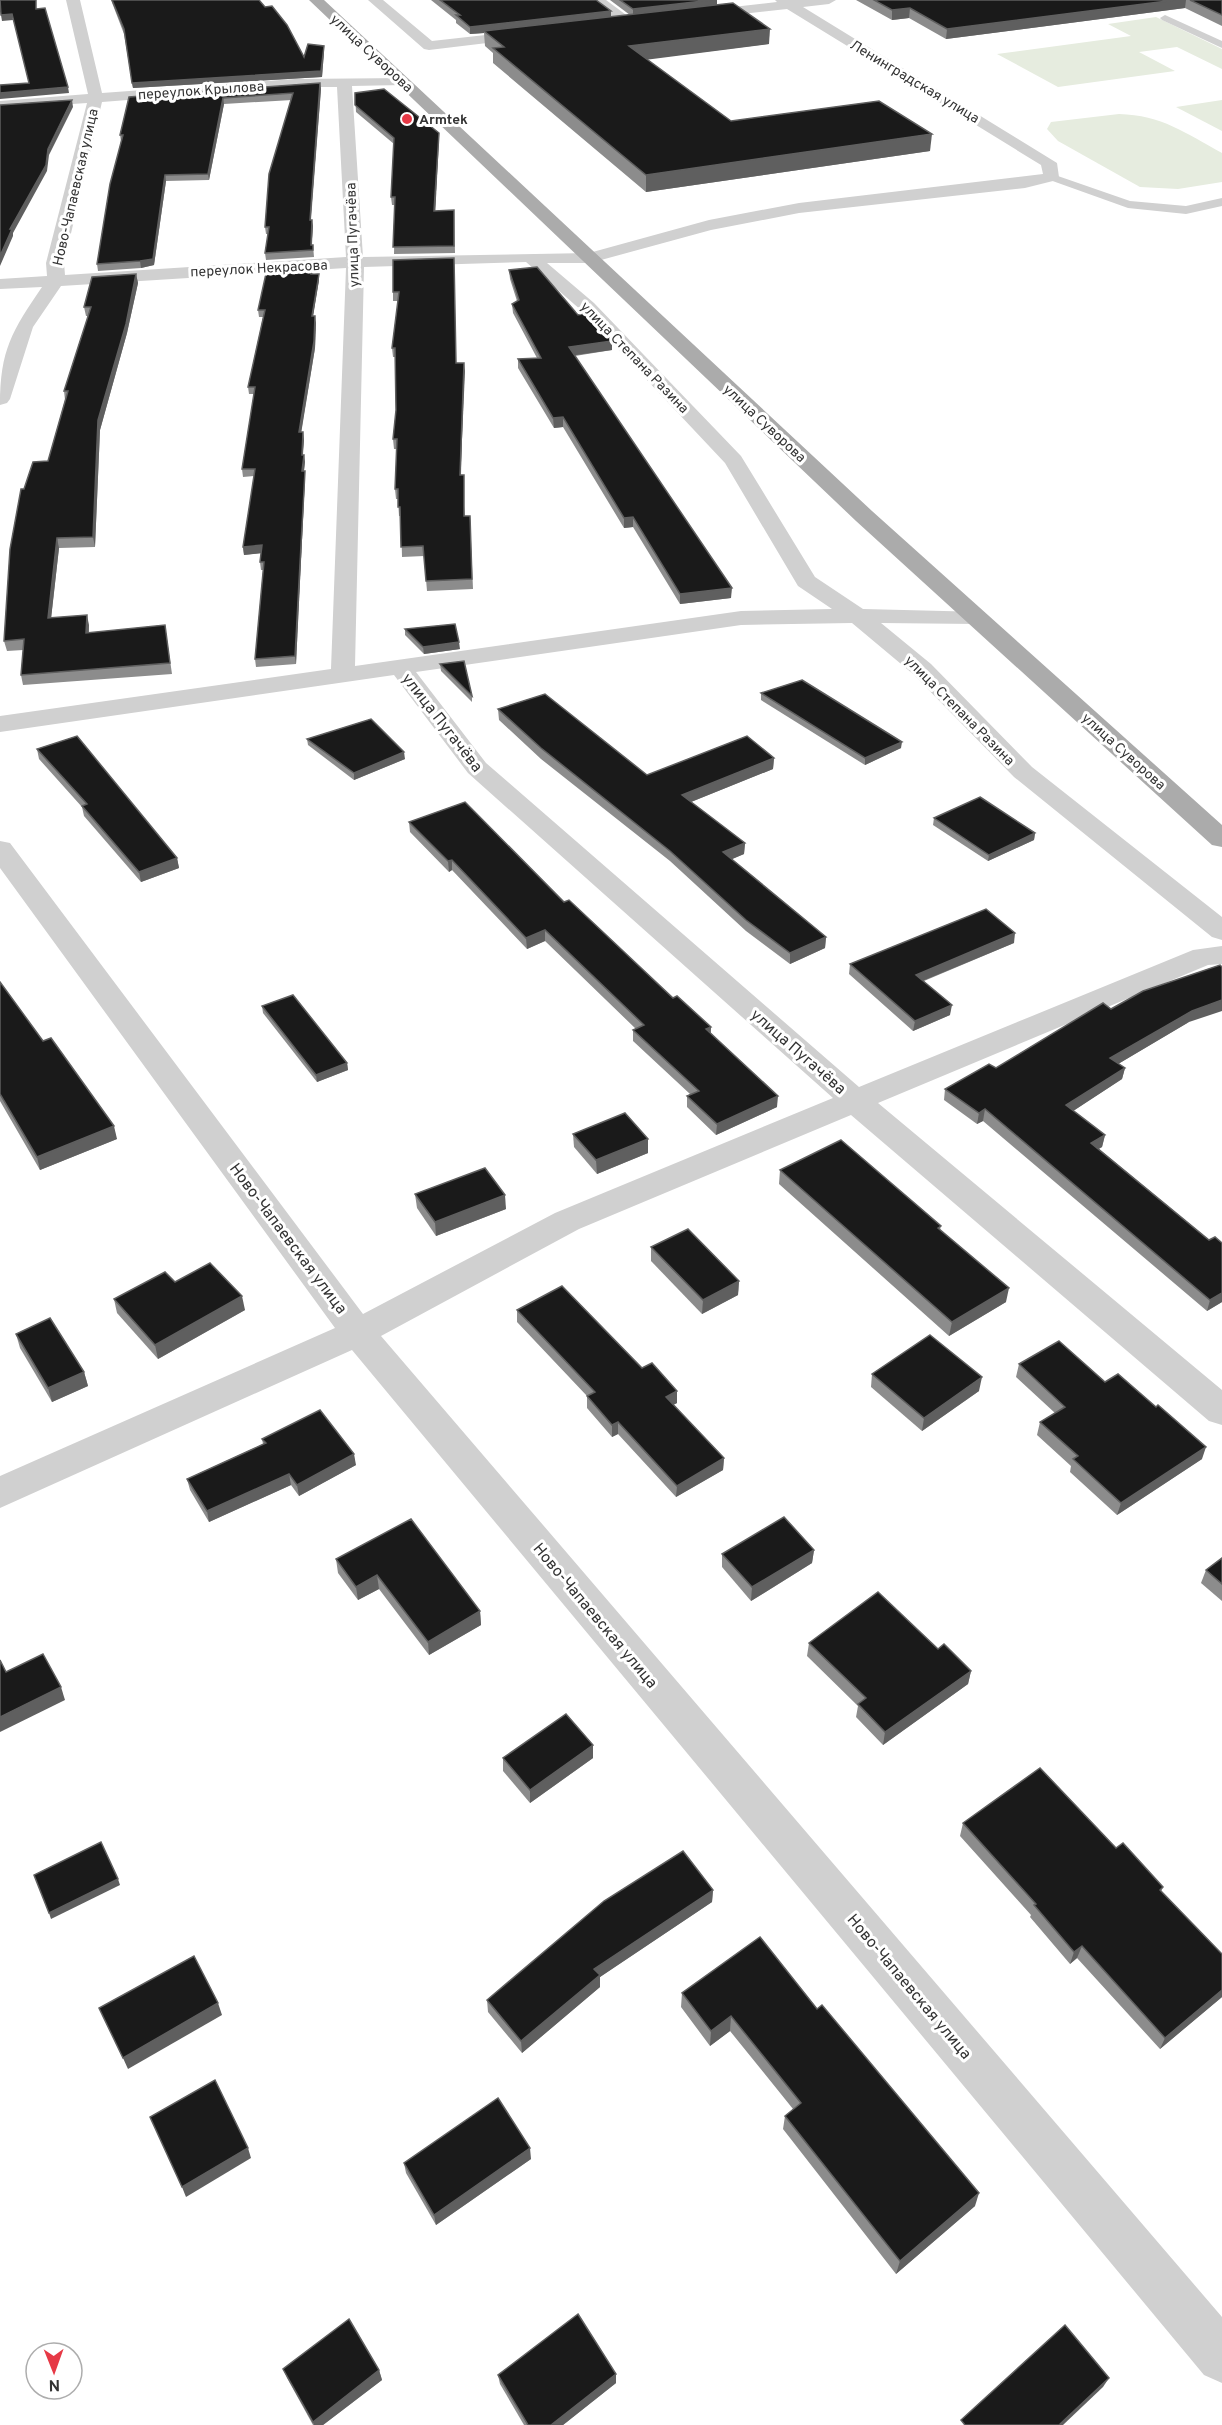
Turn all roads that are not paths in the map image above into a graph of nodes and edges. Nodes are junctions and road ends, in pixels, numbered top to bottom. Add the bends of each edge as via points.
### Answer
1 (73, 0) edge
2 (316, 0) edge
3 (375, 0) edge
4 (597, 0) edge
5 (829, 0) edge
6 (786, 2) edge
7 (687, 16) edge
8 (1165, 18) edge
9 (606, 25) edge
10 (547, 32) edge
11 (1222, 45) edge
12 (402, 81) junction
13 (344, 82) junction
14 (96, 97) junction
15 (0, 105) edge
16 (1050, 170) junction
17 (1222, 202) edge
18 (530, 257) junction
19 (590, 258) junction
20 (355, 262) junction
21 (56, 279) junction
22 (0, 284) edge
23 (0, 399) edge
24 (976, 617) junction
25 (860, 618) junction
26 (400, 667) junction
27 (344, 675) junction
28 (0, 724) edge
29 (1222, 839) edge
30 (0, 849) edge
31 (1222, 932) edge
32 (1222, 955) edge
33 (856, 1102) junction
34 (358, 1332) junction
35 (1222, 1411) edge
36 (0, 1494) edge
37 (1222, 2357) edge

1 - 14 street, Ново-Чапаевская улица
2 - 12 main road, улица Суворова
3 - 10 street via 429,45
4 - 9 street via 635,22
5 - 6 street
6 - 7 street
6 - 16 street, Ленинградская улица
8 - 11 lane
12 - 13 street, переулок Крылова
12 - 19 main road, улица Суворова
13 - 14 street, переулок Крылова
13 - 20 street, улица Пугачёва
14 - 15 street, переулок Крылова
14 - 21 street, Ново-Чапаевская улица via 55,263
16 - 17 lane via 1128,204 1186,210
16 - 19 street, переулок Некрасова via 1025,183 799,208 709,225
18 - 19 street, переулок Некрасова
18 - 20 street, переулок Некрасова
18 - 25 street, улица Степана Разина via 588,307 734,460 806,581
19 - 24 main road, улица Суворова
20 - 21 street, переулок Некрасова
20 - 27 street, улица Пугачёва
21 - 22 street, переулок Некрасова
21 - 23 street, Ново-Чапаевская улица via 24,327
24 - 25 street
24 - 29 main road, улица Суворова
25 - 26 street via 741,618
25 - 31 street, улица Степана Разина via 922,669 1023,772
26 - 27 street
26 - 33 street, улица Пугачёва via 477,768
27 - 28 street
30 - 34 street, Ново-Чапаевская улица
32 - 33 street via 1203,956
33 - 34 street via 567,1221
33 - 35 street, улица Пугачёва
34 - 36 street
34 - 37 street, Ново-Чапаевская улица

